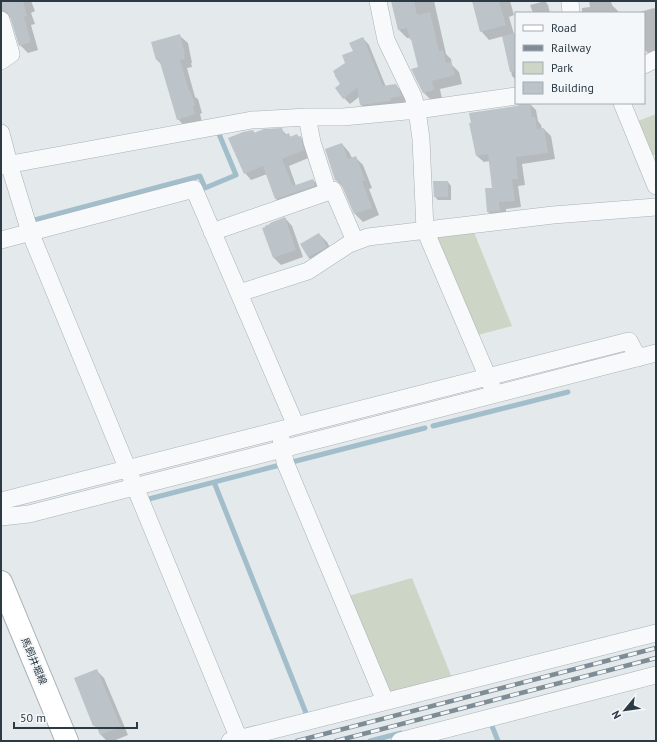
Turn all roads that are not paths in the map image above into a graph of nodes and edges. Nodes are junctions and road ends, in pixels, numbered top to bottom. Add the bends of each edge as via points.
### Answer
1 (378, 1) edge
2 (570, 1) edge
3 (571, 12) edge
4 (1, 20) edge
5 (656, 59) edge
6 (1, 61) edge
7 (645, 64) edge
8 (515, 96) edge
9 (622, 104) edge
10 (417, 110) junction
11 (307, 117) junction
12 (1, 133) edge
13 (5, 165) edge
14 (656, 186) edge
15 (328, 192) junction
16 (656, 206) edge
17 (425, 230) junction
18 (30, 232) junction
19 (212, 232) junction
20 (1, 240) edge
21 (355, 241) junction
22 (239, 293) junction
23 (656, 353) edge
24 (638, 358) junction
25 (487, 377) junction
26 (495, 394) junction
27 (288, 428) junction
28 (283, 449) junction
29 (128, 468) junction
30 (136, 487) junction
31 (1, 501) edge
32 (1, 517) edge
33 (1, 582) edge
34 (656, 633) edge
35 (656, 675) edge
36 (385, 701) junction
37 (430, 737) edge
38 (234, 740) edge
39 (67, 741) edge
40 (400, 741) edge

1 - 10 street via 386,40 413,96
2 - 3 street
4 - 6 street via 11,54
5 - 7 street
8 - 10 street
9 - 14 street
10 - 11 street via 343,117
10 - 17 street via 421,139
11 - 13 street via 252,120
11 - 15 street
12 - 13 street
13 - 18 street
15 - 19 street
15 - 21 street via 333,190
16 - 17 street
17 - 21 street
17 - 25 street
18 - 19 street via 194,189
18 - 20 street
18 - 29 street
19 - 22 street
21 - 22 street via 308,271
22 - 27 street
23 - 24 street
24 - 25 street via 629,341
24 - 26 street
25 - 26 street
25 - 27 street
26 - 28 street
27 - 28 street
27 - 29 street
28 - 30 street
28 - 36 street via 285,462
29 - 30 street
29 - 31 street
30 - 32 street via 29,514
30 - 38 street
33 - 39 main road, 馬飼井堀線
34 - 36 street
35 - 37 street
36 - 38 street
37 - 40 street

